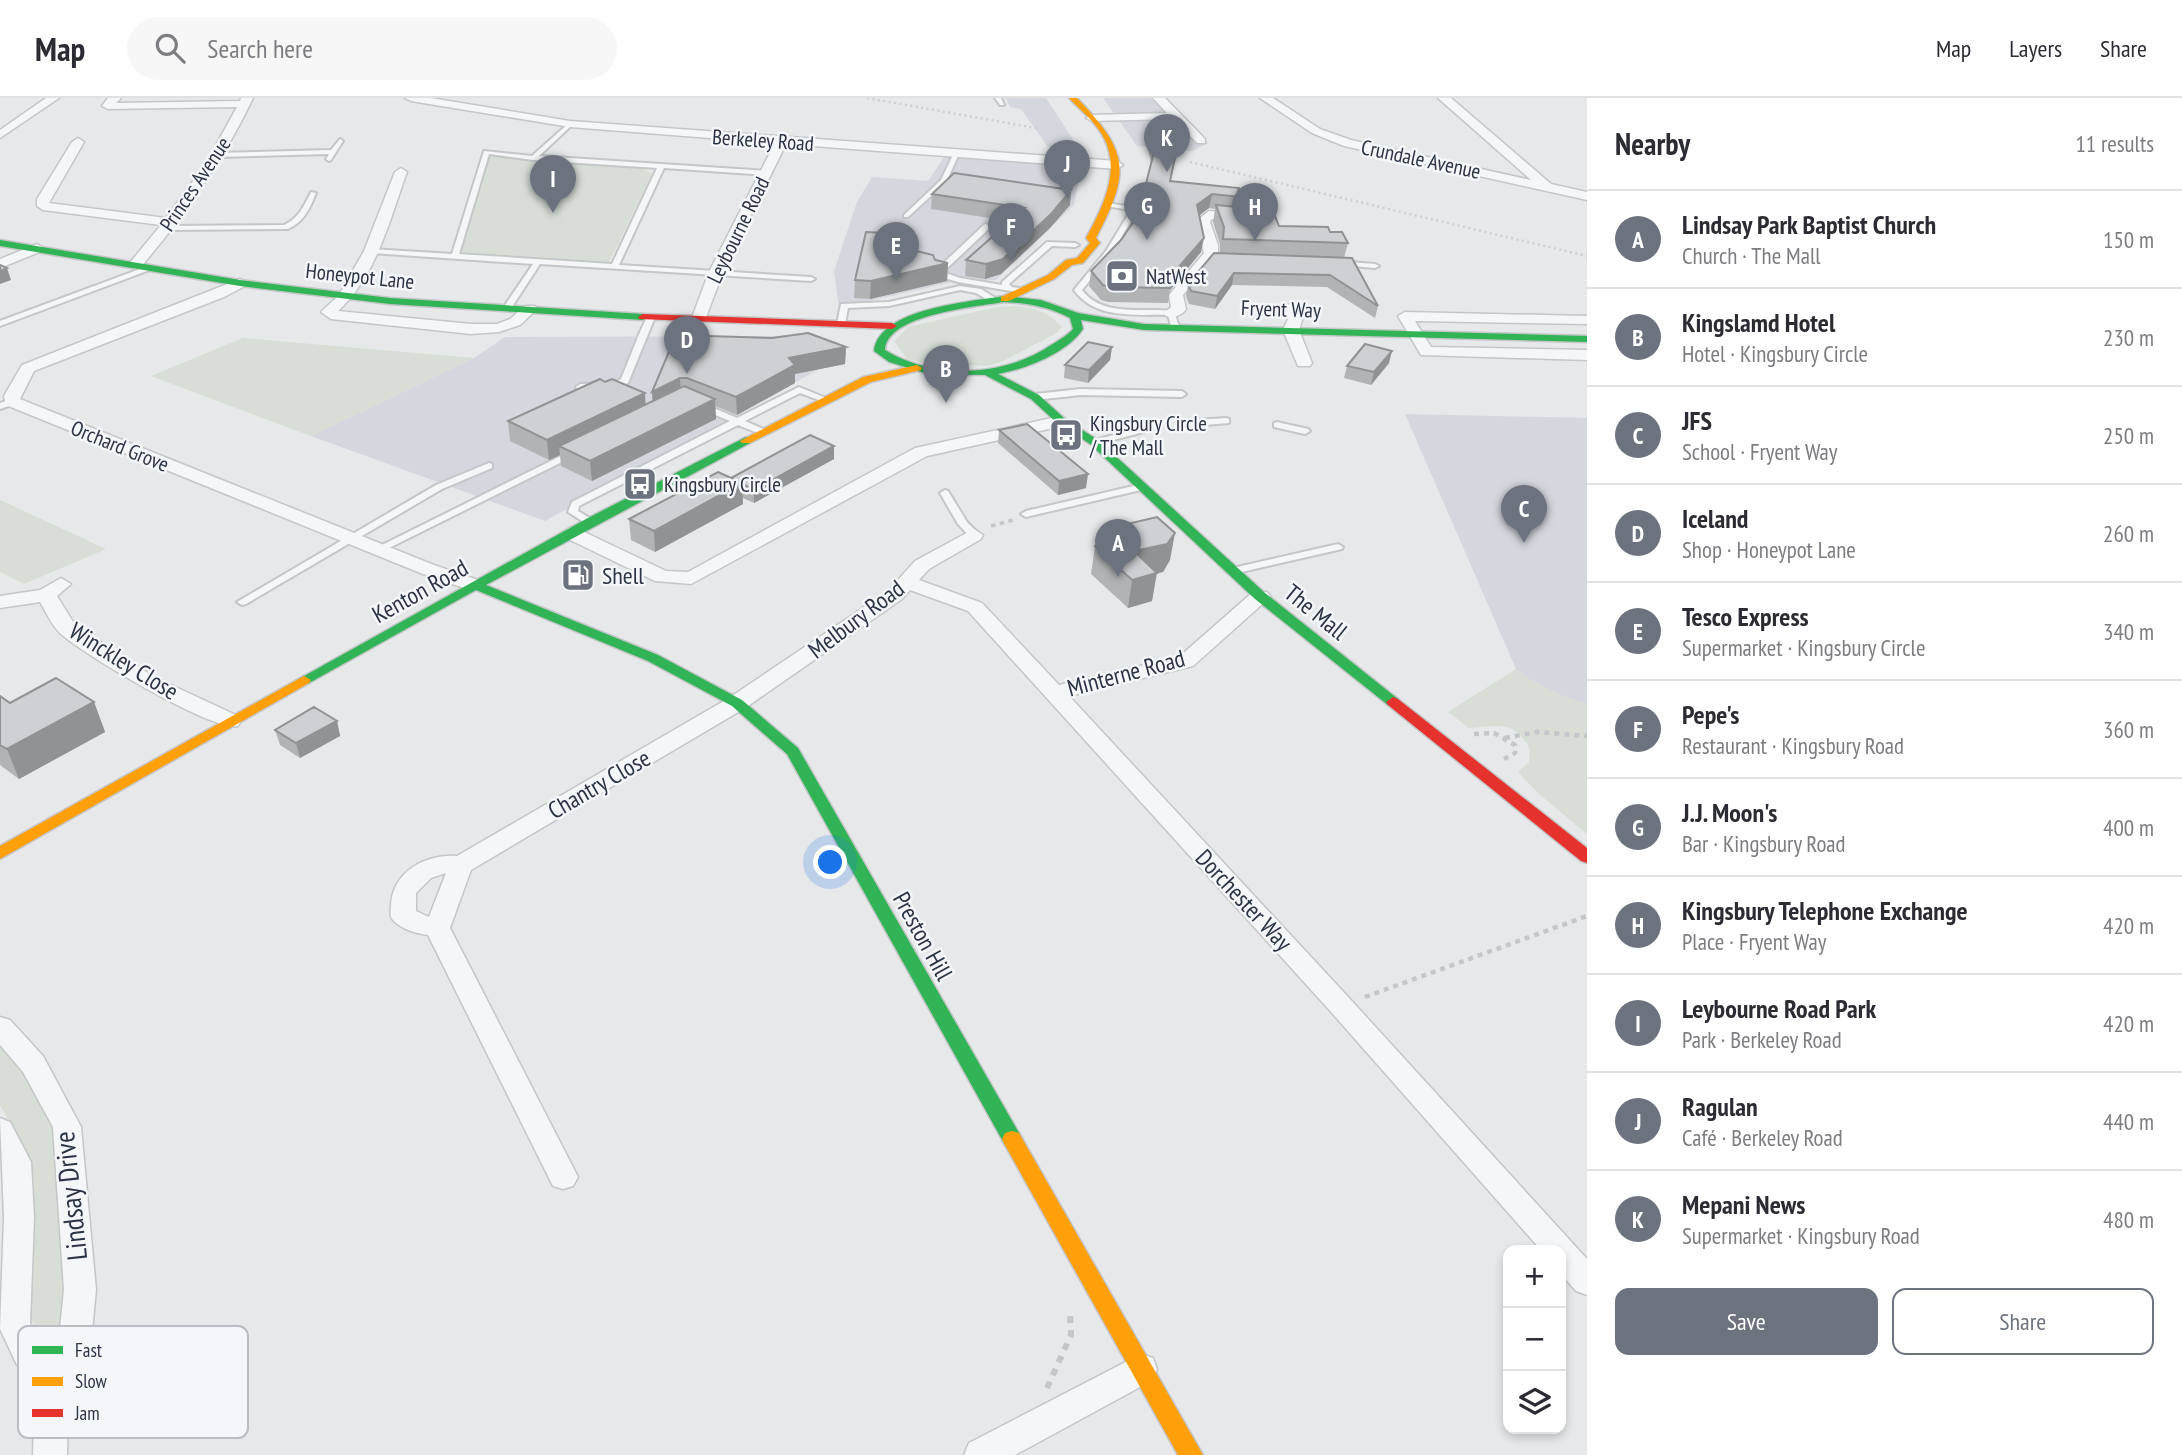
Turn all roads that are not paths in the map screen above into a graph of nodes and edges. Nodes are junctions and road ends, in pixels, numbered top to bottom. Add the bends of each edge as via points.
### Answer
1 (53, 98) edge
2 (115, 98) edge
3 (411, 98) edge
4 (1073, 98) edge
5 (1159, 98) edge
6 (1266, 98) edge
7 (1444, 98) edge
8 (246, 101) edge
9 (1175, 116) junction
10 (1092, 118) junction
11 (570, 124) junction
12 (2, 133) edge
13 (340, 141) dead end
14 (1201, 141) dead end
15 (78, 142) dead end
16 (781, 142) junction
17 (956, 154) junction
18 (217, 155) junction
19 (533, 158) junction
20 (1117, 165) junction
21 (661, 167) junction
22 (401, 172) dead end
23 (766, 173) junction
24 (1548, 188) junction
25 (313, 193) dead end
26 (1587, 196) edge
27 (1107, 205) junction
28 (906, 216) dead end
29 (1250, 219) edge
30 (170, 225) junction
31 (988, 226) dead end
32 (1091, 237) junction
33 (0, 243) edge
34 (1075, 246) junction
35 (37, 248) junction
36 (371, 251) junction
37 (455, 255) junction
38 (538, 261) junction
39 (1069, 262) junction
40 (1333, 263) edge
41 (0, 264) edge
42 (1375, 265) dead end
43 (143, 267) junction
44 (615, 267) junction
45 (716, 272) junction
46 (1051, 277) junction
47 (811, 279) dead end
48 (240, 283) junction
49 (1008, 294) junction
50 (345, 297) junction
51 (1058, 306) junction
52 (507, 308) junction
53 (1290, 308) dead end
54 (530, 309) junction
55 (1120, 310) joint
56 (1074, 316) junction
57 (651, 317) junction
58 (698, 320) junction
59 (1173, 320) junction
60 (1587, 320) edge
61 (720, 321) junction
62 (0, 324) edge
63 (841, 324) junction
64 (892, 326) junction
65 (1144, 327) junction
66 (1291, 330) junction
67 (1074, 335) junction
68 (1416, 335) junction
69 (1587, 339) edge
70 (879, 341) junction
71 (1587, 355) edge
72 (885, 358) junction
73 (1304, 363) dead end
74 (1024, 364) junction
75 (917, 368) junction
76 (989, 373) junction
77 (867, 379) junction
78 (580, 387) edge
79 (1031, 394) junction
80 (1182, 394) dead end
81 (827, 400) junction
82 (6, 404) edge
83 (695, 404) edge
84 (1061, 421) junction
85 (1226, 421) dead end
86 (738, 422) junction
87 (1181, 424) dead end
88 (1277, 425) dead end
89 (1142, 430) dead end
90 (1304, 431) dead end
91 (763, 432) junction
92 (1094, 442) junction
93 (584, 448) edge
94 (489, 466) dead end
95 (1142, 487) junction
96 (945, 494) dead end
97 (1026, 514) road end
98 (590, 522) junction
99 (971, 533) joint
100 (570, 534) junction
101 (353, 539) junction
102 (1338, 547) dead end
103 (379, 549) junction
104 (1233, 571) junction
105 (907, 582) junction
106 (477, 586) junction
107 (1260, 596) junction
108 (0, 602) edge
109 (242, 602) dead end
110 (1054, 693) junction
111 (737, 704) junction
112 (230, 722) junction
113 (0, 853) edge
114 (1587, 857) edge
115 (461, 865) junction
116 (437, 929) junction
117 (0, 1027) edge
118 (0, 1130) edge
119 (563, 1177) dead end
120 (1555, 1245) edge
121 (1566, 1258) edge
122 (1587, 1281) edge
123 (76, 1326) edge
124 (7, 1328) edge
125 (1141, 1369) junction
126 (981, 1455) edge
127 (1191, 1455) edge

1 - 12 street
2 - 8 street via 108,106
3 - 11 street, Berkeley Road
4 - 10 main road
5 - 9 street
6 - 24 street, Crundale Avenue via 1316,131 1349,143
7 - 24 street
8 - 18 street, Princes Avenue
9 - 10 street
9 - 14 street
10 - 20 main road via 1110,140
11 - 16 street, Berkeley Road
11 - 19 lane
13 - 18 lane via 330,156
15 - 30 street via 43,206
16 - 17 street, Berkeley Road
16 - 23 street, Leybourne Road
17 - 20 street, Berkeley Road
17 - 28 lane via 944,181
18 - 30 street, Princes Avenue
19 - 21 lane
19 - 37 lane via 486,152
20 - 27 main road
21 - 23 lane
21 - 44 lane
22 - 36 street
23 - 45 street, Leybourne Road
24 - 26 street, Crundale Avenue
25 - 30 lane via 306,210 285,227
27 - 32 main road
27 - 55 lane via 1135,208 1109,252 1078,290 1093,307
29 - 59 street via 1209,215 1203,221 1211,245 1210,260 1176,295 1179,309
30 - 43 street, Princes Avenue
31 - 49 lane via 938,272
32 - 34 main road
32 - 39 main road via 1096,243 1080,261
33 - 35 main road, Honeypot Lane
34 - 39 main road via 1063,258
34 - 49 lane via 1050,244 1005,284
35 - 41 street
35 - 43 main road, Honeypot Lane
36 - 37 lane
36 - 50 street
37 - 38 lane
38 - 44 lane
38 - 52 lane
39 - 46 main road
40 - 42 lane
43 - 48 main road, Honeypot Lane
43 - 62 lane
44 - 45 lane
45 - 47 lane
45 - 58 street, Leybourne Road
46 - 49 main road
46 - 51 main road
48 - 50 main road, Honeypot Lane
48 - 82 street, Orchard Grove via 28,368
49 - 51 main road
49 - 63 lane via 960,288 889,304 844,306
49 - 64 main road
50 - 52 main road, Honeypot Lane
50 - 54 street via 328,312 331,315 471,329 499,328
51 - 56 main road
52 - 54 main road, Honeypot Lane
53 - 66 street via 1296,317
54 - 57 main road, Honeypot Lane
55 - 59 lane
56 - 65 main road, Fryent Way
56 - 67 main road
57 - 58 main road, Honeypot Lane
57 - 78 lane via 625,381 614,386
58 - 61 main road, Honeypot Lane
59 - 65 main road, Fryent Way
59 - 66 main road, Fryent Way
60 - 68 street via 1405,316
61 - 63 main road, Honeypot Lane
61 - 70 main road, Honeypot Lane
63 - 64 main road, Honeypot Lane
64 - 70 main road
65 - 67 main road, Fryent Way via 1135,332
66 - 68 main road, Fryent Way
66 - 73 street
67 - 74 main road
68 - 69 main road, Fryent Way
68 - 71 street via 1426,352
70 - 72 main road
72 - 75 main road
72 - 77 main road, Kenton Road
74 - 76 main road
74 - 79 main road
75 - 76 main road
75 - 77 main road, Kenton Road
76 - 79 main road, The Mall
77 - 81 main road, Kenton Road
79 - 80 lane
79 - 84 main road, The Mall
81 - 86 lane via 799,390
81 - 91 main road, Kenton Road
82 - 101 street, Orchard Grove
83 - 86 lane
84 - 92 main road, The Mall
84 - 100 street via 921,452 691,578 662,578
85 - 87 lane
86 - 91 lane
86 - 98 lane via 575,504 573,512
88 - 90 lane
89 - 92 lane
91 - 98 main road, Kenton Road
92 - 95 main road, The Mall
93 - 103 lane
94 - 101 lane via 439,487
95 - 97 lane
95 - 104 main road, The Mall
96 - 99 lane
98 - 100 main road, Kenton Road
99 - 105 street, Melbury Road via 922,565
100 - 106 main road, Kenton Road
101 - 103 street, Orchard Grove
101 - 109 lane
102 - 104 lane
103 - 106 street, Orchard Grove
104 - 107 main road, The Mall
105 - 110 street, Dorchester Way via 975,607
105 - 111 street, Melbury Road via 895,595
106 - 111 main road, Preston Hill via 653,658
106 - 112 main road, Kenton Road
107 - 110 street, Minterne Road via 1186,662
107 - 114 main road, The Mall
108 - 112 street, Winckley Close via 53,590 67,629 147,681
110 - 120 street, Dorchester Way
111 - 115 street, Chantry Close
111 - 125 main road, Preston Hill via 793,751
112 - 113 main road, Kenton Road
115 - 116 street
115 - 116 street, Chantry Close via 429,866 404,891 403,915
116 - 119 street
117 - 123 street, Lindsay Drive via 33,1064 67,1127 80,1290
118 - 124 street, Lindsay Drive via 16,1162 19,1217
121 - 122 street, Dorchester Way
125 - 126 street
125 - 127 main road, Preston Hill

